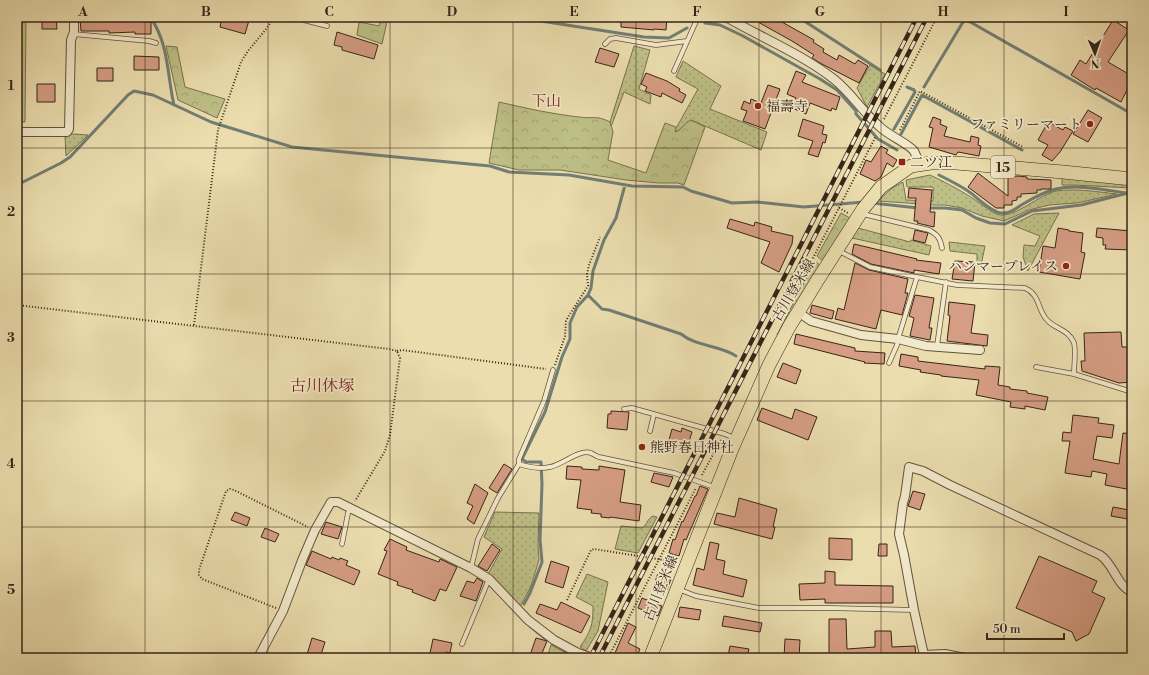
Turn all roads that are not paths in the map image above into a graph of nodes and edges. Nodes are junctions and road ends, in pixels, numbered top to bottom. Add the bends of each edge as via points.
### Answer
1 (74, 17) edge
2 (292, 17) edge
3 (698, 17) edge
4 (726, 17) edge
5 (327, 26) dead end
6 (73, 34) junction
7 (687, 41) junction
8 (156, 43) dead end
9 (605, 44) dead end
10 (674, 71) dead end
11 (17, 132) edge
12 (920, 165) junction
13 (1132, 179) edge
14 (862, 211) junction
15 (942, 248) dead end
16 (837, 250) junction
17 (917, 277) junction
18 (946, 282) junction
19 (798, 312) junction
20 (898, 339) junction
21 (937, 346) junction
22 (980, 350) dead end
23 (889, 362) dead end
24 (1036, 368) dead end
25 (553, 370) road end
26 (1074, 374) junction
27 (1132, 392) edge
28 (624, 409) dead end
29 (654, 414) junction
30 (650, 431) dead end
31 (736, 439) junction
32 (519, 464) junction
33 (717, 487) junction
34 (350, 510) junction
35 (342, 544) dead end
36 (471, 568) junction
37 (489, 579) junction
38 (677, 589) junction
39 (1132, 592) edge
40 (914, 610) junction
41 (462, 644) dead end
42 (258, 658) edge
43 (593, 658) edge
44 (650, 658) edge
45 (965, 658) edge

1 - 6 street
2 - 5 lane
3 - 7 lane
4 - 12 street via 815,65 836,81 880,128 913,150
6 - 8 lane
6 - 11 street via 69,129 67,132
7 - 9 lane via 656,45 616,38
7 - 10 lane
12 - 13 main road, 古川登米線 / 15 via 956,163
12 - 14 main road, 古川登米線 / 15 via 911,166 881,187
14 - 15 lane via 880,219 929,230 937,234
14 - 16 main road, 古川登米線 / 15
16 - 17 lane via 870,267
16 - 19 main road, 古川登米線 / 15
17 - 18 lane
17 - 20 lane
18 - 21 lane
18 - 26 lane via 1031,290 1048,321 1069,334 1074,343
19 - 20 street via 811,321 861,335
19 - 31 main road, 古川登米線 / 15 via 769,365
20 - 21 street
20 - 23 lane
21 - 22 street
24 - 26 lane
25 - 32 lane via 544,401
26 - 27 lane
28 - 29 lane via 632,408
29 - 30 lane
29 - 31 lane
31 - 33 main road, 古川登米線 / 15
32 - 33 lane via 526,467 546,467 590,452 599,457 674,473
32 - 36 lane via 498,498 478,539
33 - 38 main road, 古川登米線 / 15
34 - 35 lane
34 - 36 street
34 - 42 street via 338,502 331,502 315,530 283,610
36 - 37 street
37 - 41 lane
37 - 43 street via 528,620 554,640
38 - 40 lane via 696,596 760,608
38 - 44 main road, 古川登米線 / 15
39 - 40 street via 1118,579 1106,559 1100,555 910,467 899,534
40 - 45 street via 924,655 945,654

